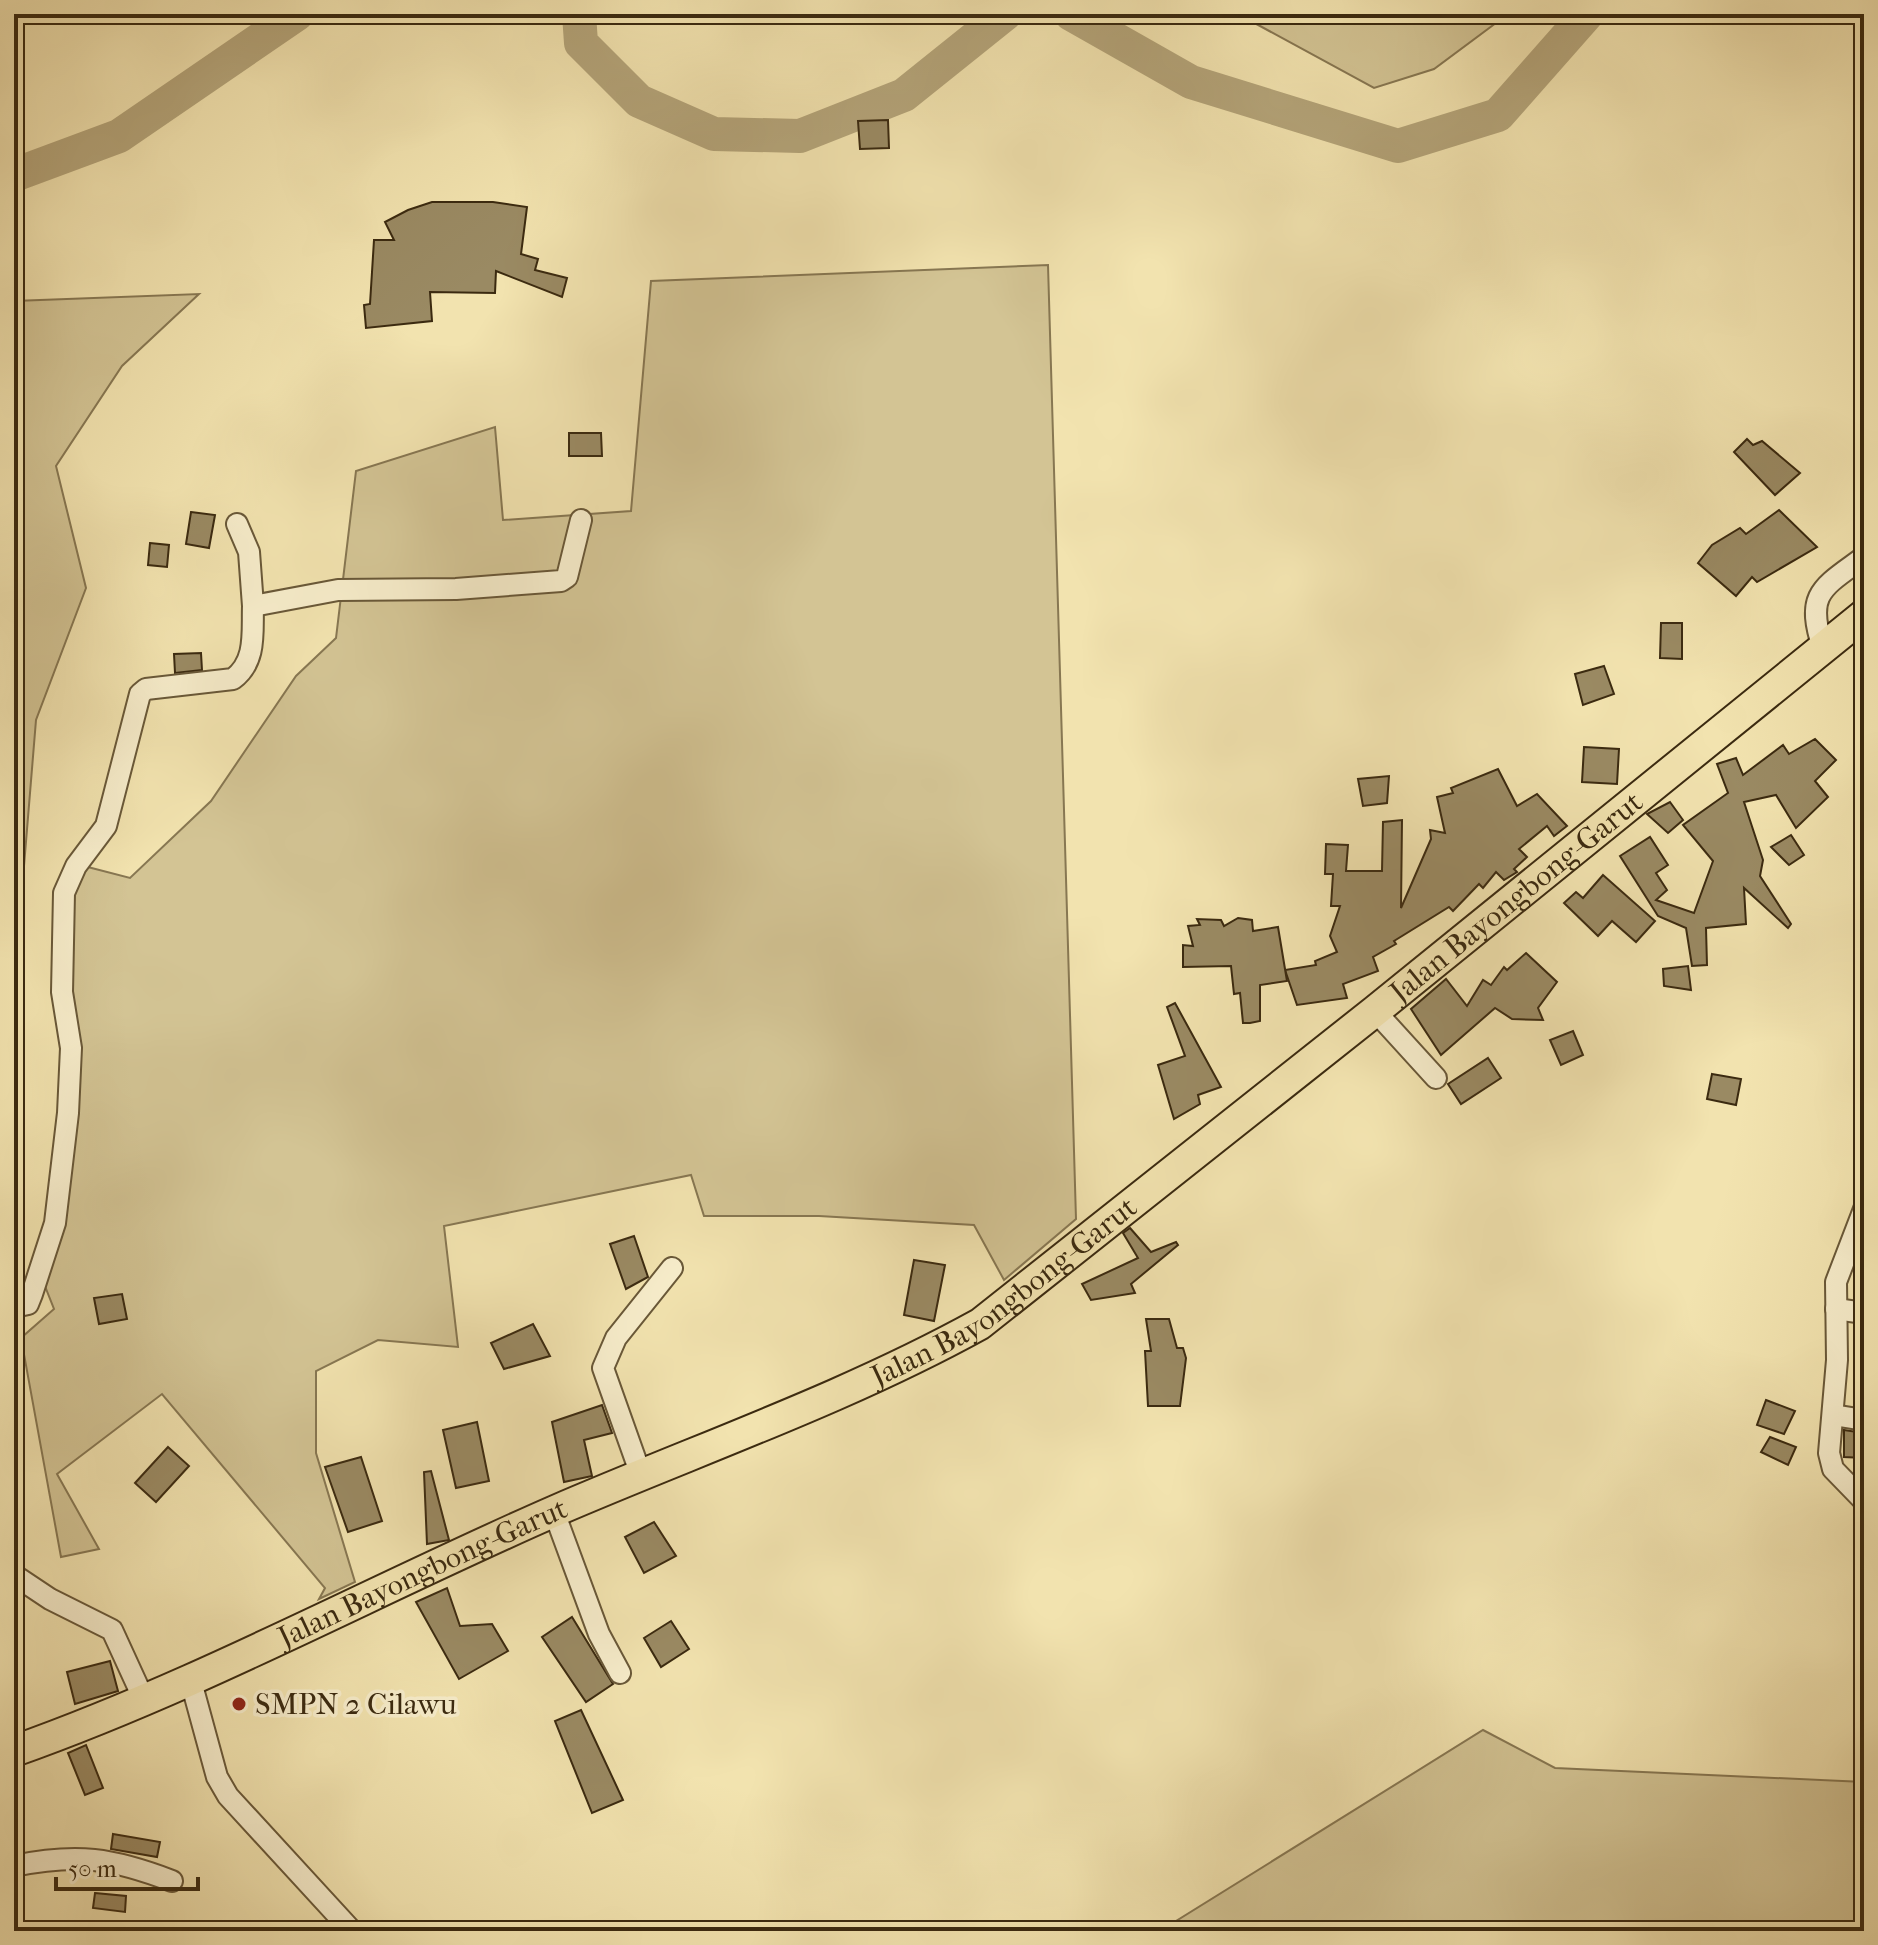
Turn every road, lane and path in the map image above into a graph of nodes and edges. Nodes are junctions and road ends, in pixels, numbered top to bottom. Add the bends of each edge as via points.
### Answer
1 (581, 520) dead end
2 (237, 524) dead end
3 (1864, 557) edge
4 (253, 606) junction
5 (1864, 615) edge
6 (1823, 648) junction
7 (1375, 1011) junction
8 (1436, 1078) dead end
9 (1864, 1209) edge
10 (1859, 1235) edge
11 (672, 1268) dead end
12 (14, 1307) edge
13 (1836, 1309) junction
14 (1864, 1313) edge
15 (1833, 1415) junction
16 (1864, 1420) edge
17 (641, 1475) junction
18 (1864, 1501) edge
19 (554, 1512) junction
20 (14, 1575) edge
21 (620, 1673) dead end
22 (190, 1678) junction
23 (145, 1702) junction
24 (14, 1751) edge
25 (14, 1866) edge
26 (172, 1881) dead end
27 (352, 1931) edge

1 - 4 street via 567,577 561,581 338,590
2 - 4 street via 249,552
3 - 6 street via 1816,597 1814,622
4 - 12 street via 251,657 233,679 140,694 106,826 64,893 62,992 71,1048 55,1223 28,1304
5 - 6 main road, Jalan Bayongbong-Garut
6 - 7 main road, Jalan Bayongbong-Garut
7 - 8 street
7 - 17 main road, Jalan Bayongbong-Garut via 980,1324 921,1357
9 - 10 street
10 - 13 street via 1836,1282
11 - 17 street via 616,1338 603,1368
13 - 14 street
13 - 15 street
15 - 16 street
15 - 18 street via 1833,1469
17 - 19 main road, Jalan Bayongbong-Garut
19 - 21 street via 599,1634
19 - 22 main road, Jalan Bayongbong-Garut
20 - 23 street via 112,1630
22 - 23 main road, Jalan Bayongbong-Garut
22 - 27 street via 217,1777 228,1796
23 - 24 main road, Jalan Bayongbong-Garut
25 - 26 street via 86,1856

